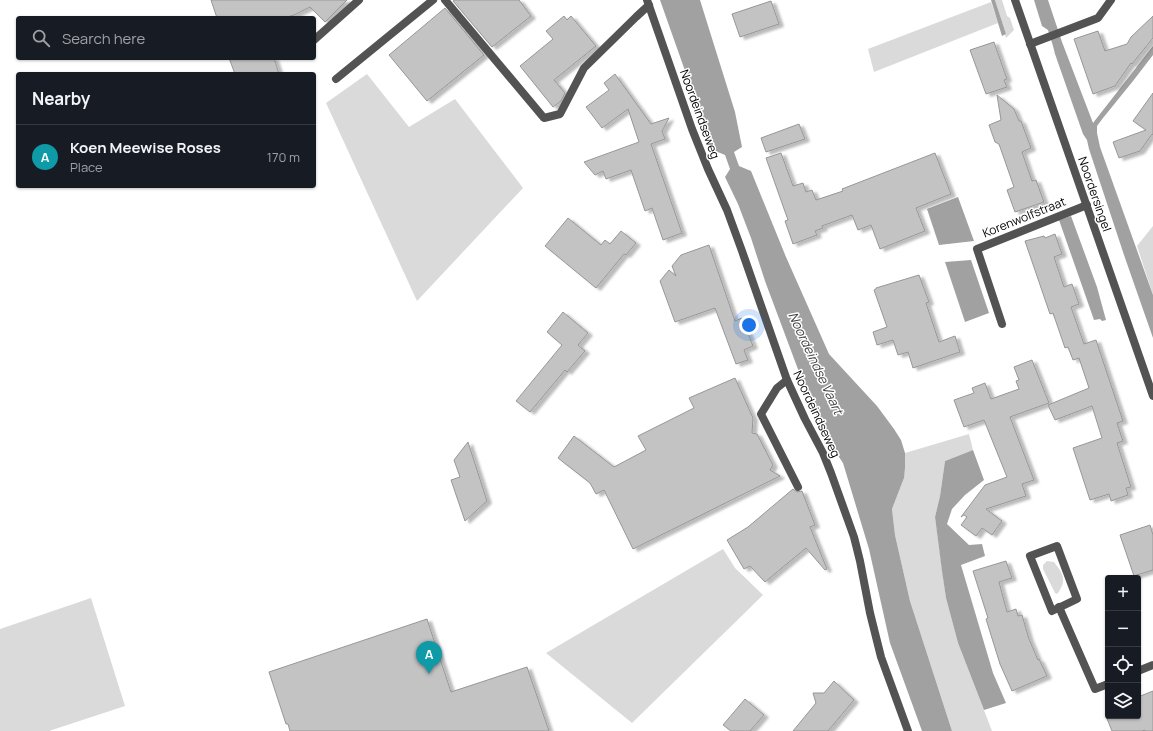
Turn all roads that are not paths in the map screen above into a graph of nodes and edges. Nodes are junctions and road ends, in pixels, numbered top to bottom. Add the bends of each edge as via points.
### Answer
1 (359, 0) edge
2 (433, 0) edge
3 (445, 0) edge
4 (1015, 0) edge
5 (1111, 0) edge
6 (648, 3) edge
7 (316, 38) edge
8 (1030, 44) junction
9 (336, 79) dead end
10 (1087, 205) junction
11 (1002, 324) dead end
12 (788, 380) junction
13 (1153, 396) edge
14 (798, 488) dead end
15 (1059, 607) junction
16 (1153, 665) edge
17 (1141, 670) edge
18 (1105, 685) edge
19 (908, 731) edge

1 - 7 street
2 - 9 street
3 - 6 street via 544,118 560,114 584,68
4 - 8 street, Noordersingel
5 - 8 street via 1098,18
6 - 12 street, Noordeindseweg via 692,129 727,210
8 - 10 street, Noordersingel
10 - 11 street, Korenwolfstraat via 977,249
10 - 13 street, Noordersingel
12 - 14 street via 777,388 761,414
12 - 19 street, Noordeindseweg via 823,453 854,537 881,657
15 - 15 street via 1052,611 1030,556 1057,546 1077,599
15 - 18 street via 1095,689
16 - 17 street

